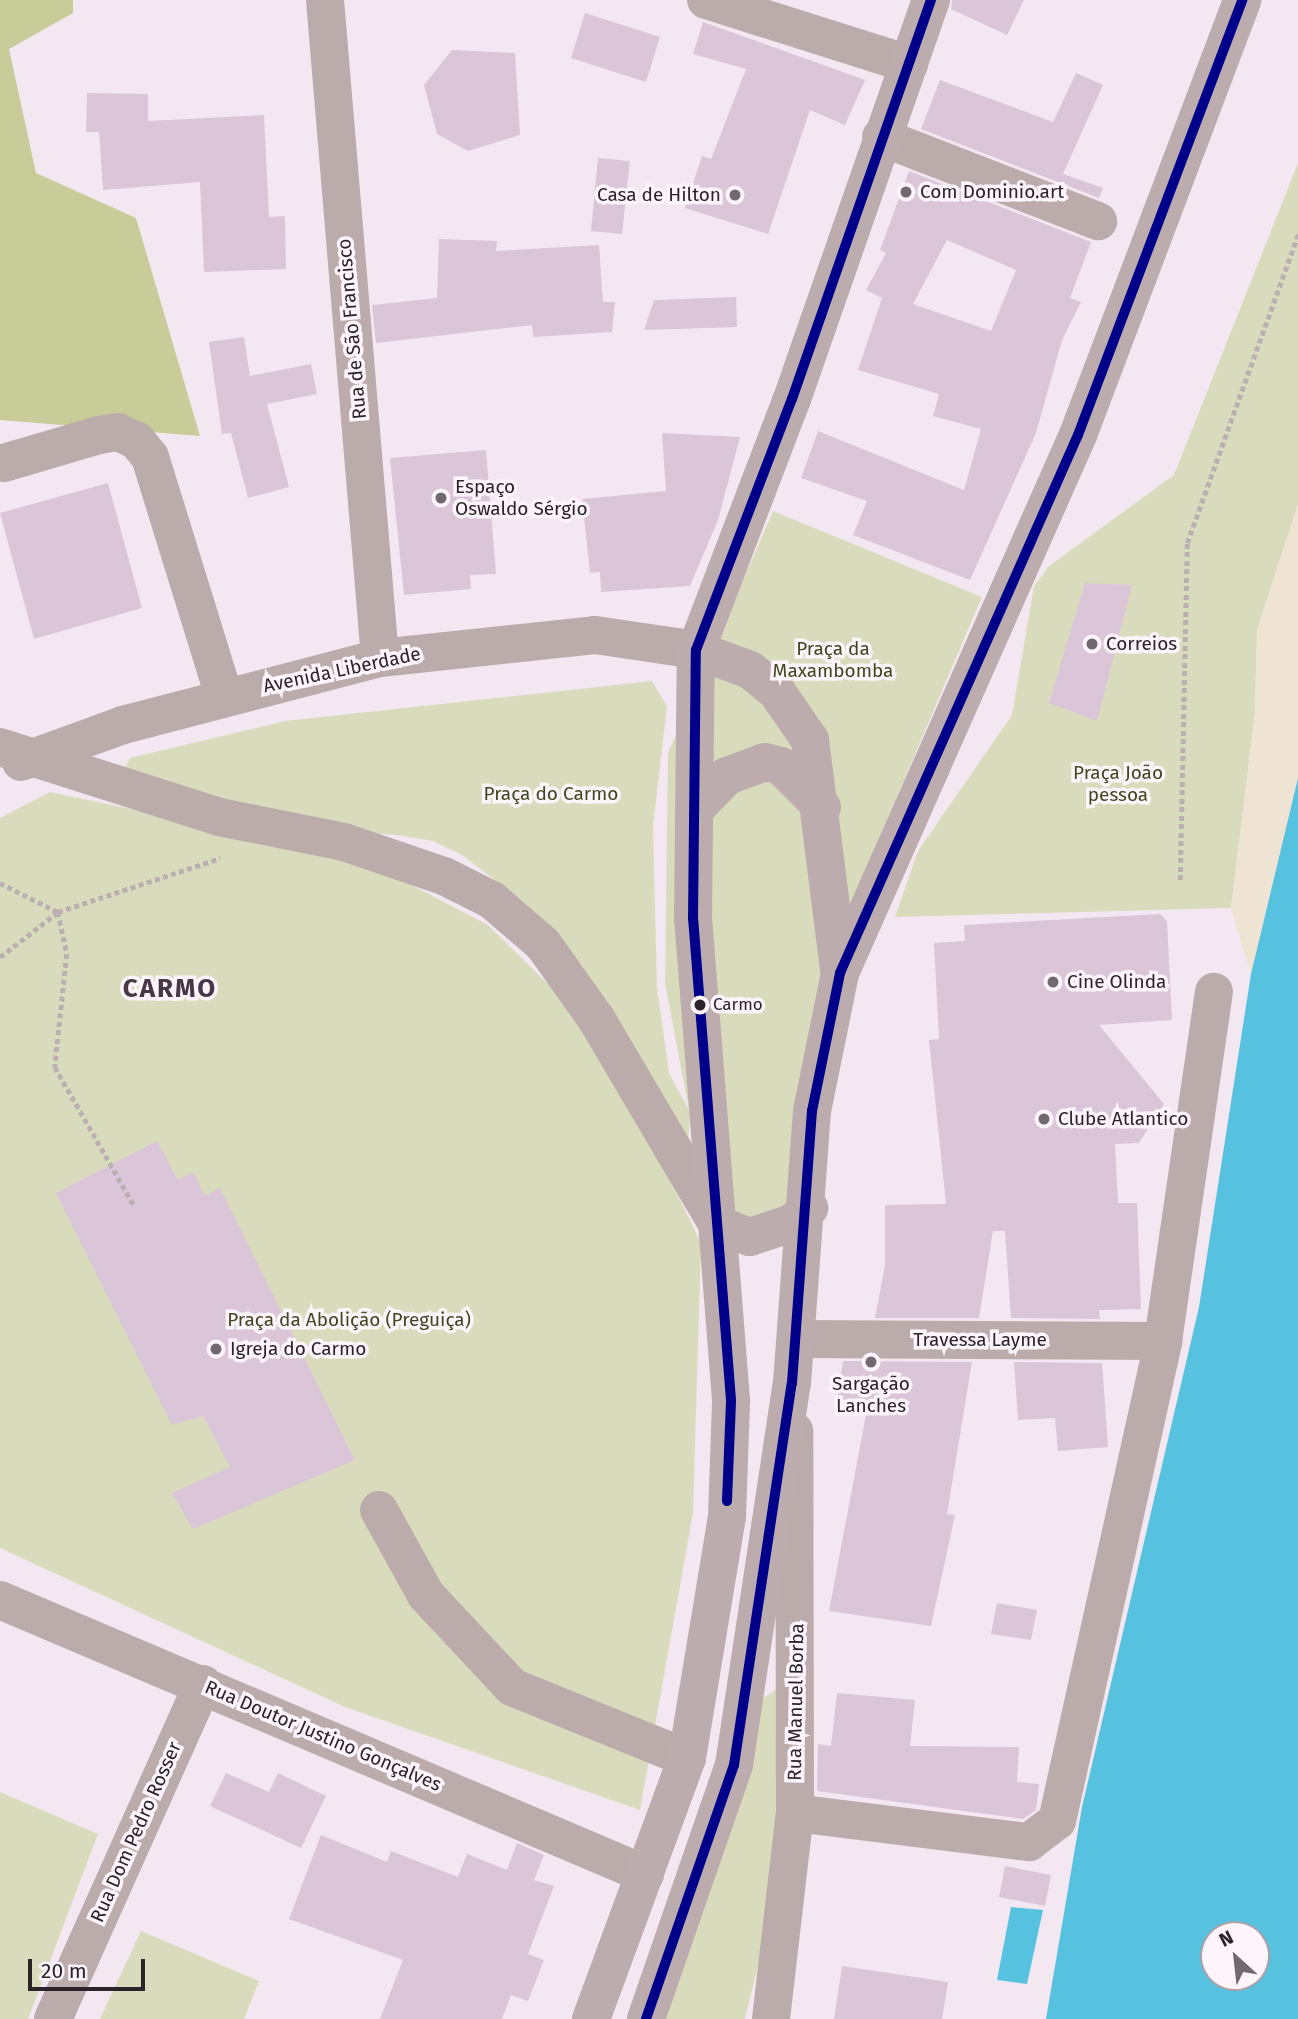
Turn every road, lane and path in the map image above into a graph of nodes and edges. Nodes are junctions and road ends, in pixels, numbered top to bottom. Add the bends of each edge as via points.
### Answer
1 (325, 0) edge
2 (706, 0) edge
3 (931, 0) edge
4 (1242, 0) edge
5 (909, 64) junction
6 (881, 138) junction
7 (1098, 221) dead end
8 (1298, 234) edge
9 (5, 463) dead end
10 (696, 650) junction
11 (380, 658) junction
12 (224, 696) junction
13 (9, 759) edge
14 (822, 807) junction
15 (696, 808) junction
16 (228, 856) dead end
17 (1180, 880) dead end
18 (0, 883) edge
19 (58, 912) junction
20 (0, 957) edge
21 (840, 973) junction
22 (1214, 992) dead end
23 (133, 1204) dead end
24 (809, 1208) junction
25 (717, 1224) junction
26 (797, 1339) junction
27 (1163, 1341) junction
28 (792, 1383) junction
29 (379, 1510) dead end
30 (0, 1600) edge
31 (203, 1684) junction
32 (687, 1758) junction
33 (795, 1813) junction
34 (645, 1874) junction
35 (53, 2019) edge
36 (591, 2019) edge
37 (646, 2019) edge
38 (771, 2019) edge

1 - 11 street, Rua de São Francisco
2 - 5 street
3 - 5 main road
4 - 21 main road via 1078,435
5 - 6 main road
6 - 7 street
6 - 10 main road via 793,399
8 - 17 path via 1187,543
9 - 12 street via 108,433 137,441 150,457
10 - 11 street, Avenida Liberdade via 595,635
10 - 14 main road via 750,670 795,714 810,740
10 - 15 main road
11 - 12 street, Avenida Liberdade
12 - 13 street, Avenida Liberdade
13 - 25 street via 219,817 344,842 492,900 543,944 597,1020
14 - 15 main road via 782,766 765,762 727,776
14 - 21 main road
15 - 25 main road via 696,999
16 - 19 path
18 - 19 path
19 - 20 path
19 - 23 path via 67,954 55,1067
21 - 24 main road via 813,1111
22 - 27 street
24 - 25 main road via 792,1223 750,1237
24 - 26 main road
25 - 32 main road via 731,1399 726,1517
26 - 27 street, Travessa Layme
26 - 28 main road
27 - 33 street via 1057,1821 1029,1842
28 - 33 street, Rua Manuel Borba via 798,1533
28 - 37 main road via 734,1765
29 - 32 street via 426,1595 512,1687
30 - 31 street, Rua Doutor Justino Gonçalves
31 - 34 street, Rua Doutor Justino Gonçalves
31 - 35 street, Rua Dom Pedro Rosser
32 - 34 main road
33 - 38 street, Rua Manuel Borba
34 - 36 main road

